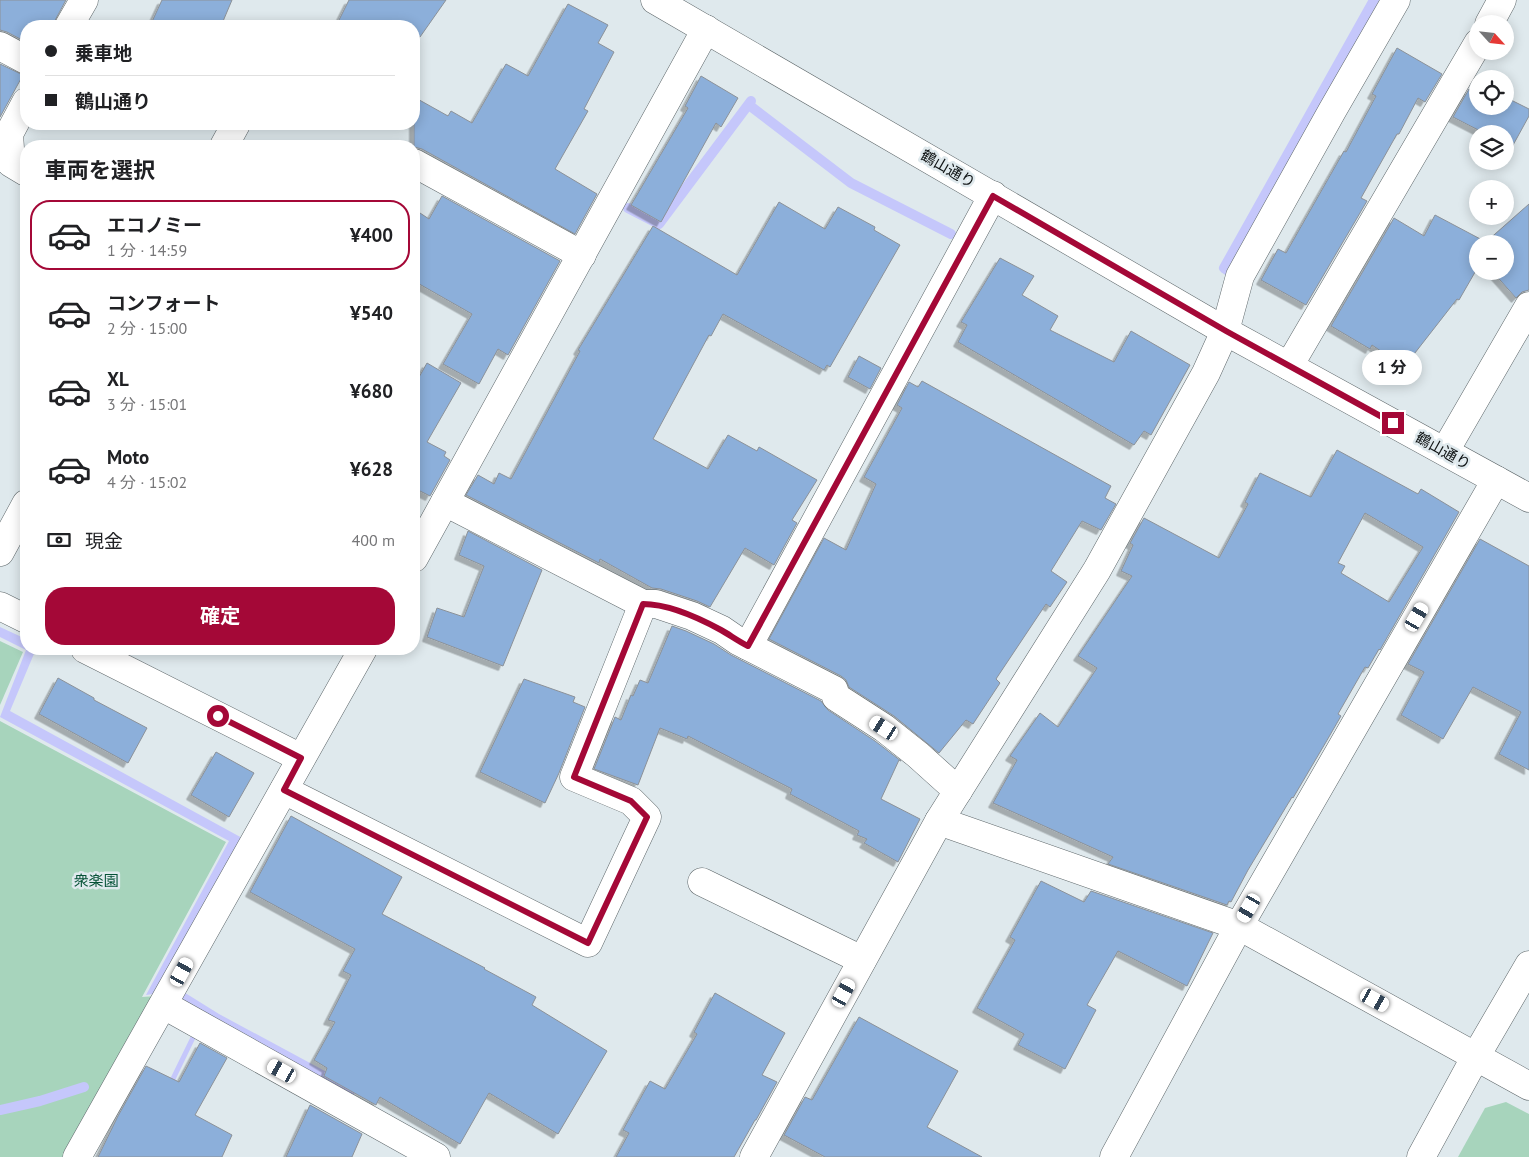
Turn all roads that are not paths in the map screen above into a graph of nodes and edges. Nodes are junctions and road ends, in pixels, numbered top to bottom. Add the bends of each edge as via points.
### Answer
1 (84, 0) edge
2 (655, 0) edge
3 (1396, 0) edge
4 (1502, 0) edge
5 (1493, 15) edge
6 (72, 20) edge
7 (706, 29) junction
8 (0, 46) edge
9 (20, 57) edge
10 (1469, 58) edge
11 (20, 113) edge
12 (420, 166) edge
13 (20, 169) edge
14 (993, 196) junction
15 (582, 255) junction
16 (1529, 306) edge
17 (1226, 331) junction
18 (1289, 366) junction
19 (1445, 451) junction
20 (1496, 480) junction
21 (1529, 498) edge
22 (445, 502) junction
23 (20, 515) edge
24 (420, 547) edge
25 (0, 552) edge
26 (643, 604) junction
27 (0, 606) edge
28 (20, 616) edge
29 (748, 646) junction
30 (97, 655) edge
31 (360, 655) edge
32 (301, 758) junction
33 (284, 790) junction
34 (958, 791) junction
35 (939, 821) junction
36 (702, 882) dead end
37 (1239, 926) junction
38 (862, 960) junction
39 (1529, 965) edge
40 (164, 1005) junction
41 (1476, 1056) junction
42 (1529, 1086) edge
43 (77, 1157) edge
44 (436, 1157) edge
45 (754, 1157) edge
46 (1114, 1157) edge
47 (1422, 1157) edge

1 - 6 street
2 - 7 street, 鶴山通り
3 - 17 street via 1240,276
4 - 5 street
7 - 14 street, 鶴山通り
7 - 15 street
8 - 9 street
10 - 18 street
11 - 13 street via 8,134 10,163
12 - 15 street
14 - 17 street, 鶴山通り
14 - 29 street
15 - 22 street
16 - 19 street
17 - 18 street, 鶴山通り
17 - 34 street via 1097,570
18 - 19 street, 鶴山通り
19 - 20 street, 鶴山通り
20 - 21 street, 鶴山通り
20 - 37 street
22 - 24 street
22 - 26 street
23 - 25 street
26 - 29 street via 656,604 692,616
26 - 33 street via 574,777 631,801 647,817 588,943
27 - 28 street
29 - 34 street via 834,690 836,697 884,728
30 - 32 street
31 - 32 street
32 - 33 street
33 - 40 street
34 - 35 street
35 - 37 street
35 - 38 street
36 - 38 street
37 - 41 street
37 - 46 street
38 - 45 street
39 - 41 street
40 - 43 street
40 - 44 street
41 - 42 street
41 - 47 street

